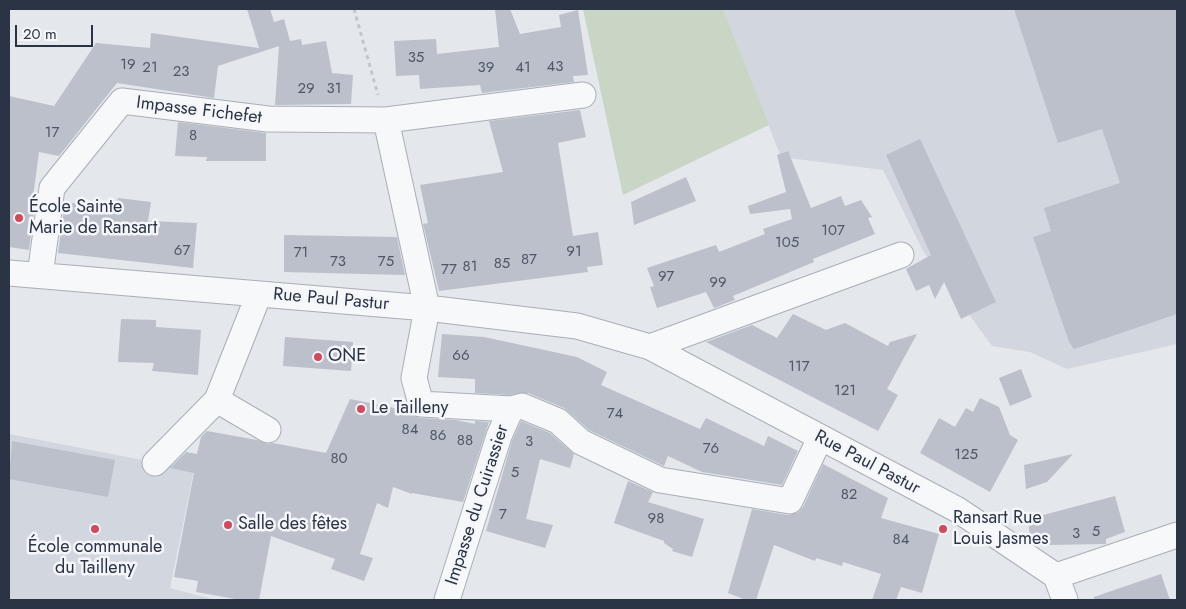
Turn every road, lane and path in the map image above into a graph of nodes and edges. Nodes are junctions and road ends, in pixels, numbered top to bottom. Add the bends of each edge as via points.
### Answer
1 (354, 9) edge
2 (583, 95) dead end
3 (386, 120) junction
4 (901, 255) dead end
5 (9, 273) edge
6 (40, 275) junction
7 (258, 294) junction
8 (427, 308) junction
9 (650, 347) junction
10 (217, 400) junction
11 (511, 409) junction
12 (268, 430) dead end
13 (820, 438) junction
14 (155, 463) dead end
15 (1177, 535) edge
16 (1056, 576) junction
17 (447, 600) edge
18 (1066, 600) edge

1 - 3 path
2 - 3 street, Impasse Fichefet
3 - 6 street, Impasse Fichefet via 268,119 122,101 52,188
3 - 8 street
4 - 9 street
5 - 6 street, Rue Paul Pastur
6 - 7 street, Rue Paul Pastur
7 - 8 street, Rue Paul Pastur
7 - 10 street
8 - 9 street, Rue Paul Pastur via 577,326
8 - 11 street via 414,378 421,404
9 - 13 street, Rue Paul Pastur
10 - 12 street
10 - 14 street
11 - 13 street via 522,406 558,421 581,442 660,480 790,501
11 - 17 street, Impasse du Cuirassier via 499,436
13 - 16 street, Rue Paul Pastur via 958,510
15 - 16 street
16 - 18 street

